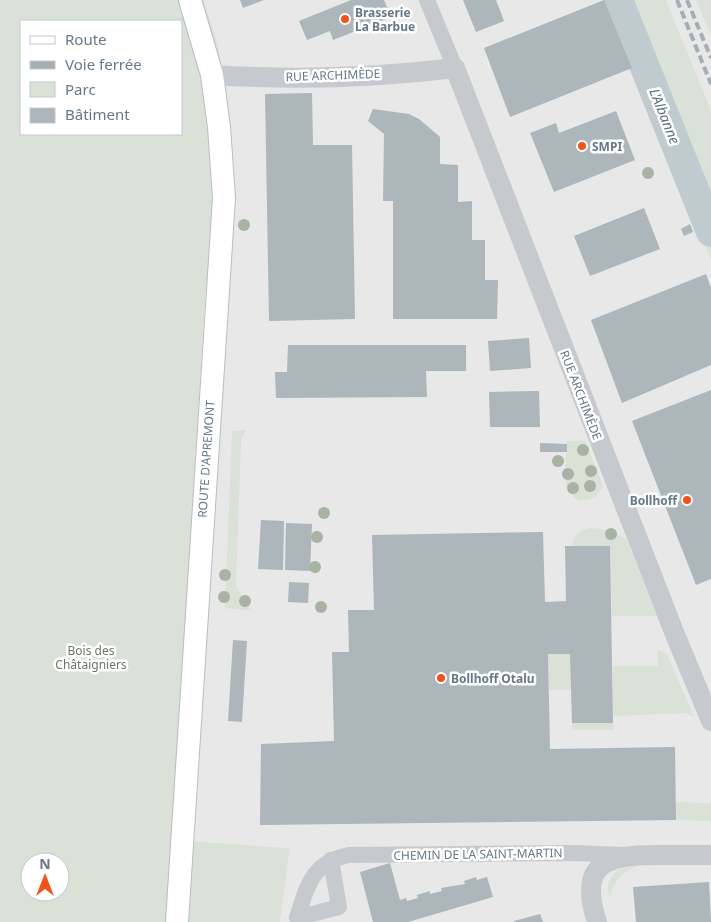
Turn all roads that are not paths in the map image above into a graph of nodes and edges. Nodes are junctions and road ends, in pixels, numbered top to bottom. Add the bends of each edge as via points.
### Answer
1 (190, 0) edge
2 (427, 0) edge
3 (455, 68) junction
4 (212, 75) junction
5 (711, 721) edge
6 (625, 855) junction
7 (711, 855) edge
8 (331, 860) dead end
9 (177, 922) edge
10 (597, 922) edge

1 - 4 main road, ROUTE D'APREMONT
2 - 3 street, RUE ARCHIMÈDE
3 - 4 street, RUE ARCHIMÈDE via 414,73 260,78
3 - 5 street, RUE ARCHIMÈDE
4 - 9 main road, ROUTE D'APREMONT via 224,198
6 - 7 street, CHEMIN DE LA SAINT-MARTIN
6 - 8 street, CHEMIN DE LA SAINT-MARTIN via 349,855
6 - 10 street, CHEMIN DE LA SAINT-MARTIN via 605,863 596,871 590,888

